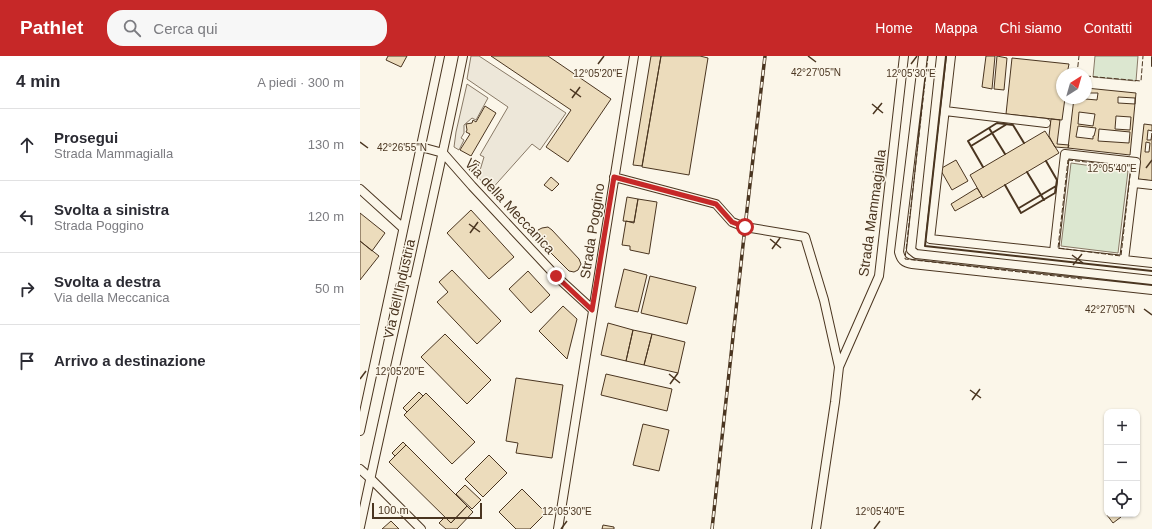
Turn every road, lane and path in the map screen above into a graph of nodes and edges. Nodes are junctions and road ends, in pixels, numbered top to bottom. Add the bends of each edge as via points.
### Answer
1 (440, 56) edge
2 (463, 56) edge
3 (634, 56) edge
4 (904, 56) edge
5 (924, 56) edge
6 (932, 56) edge
7 (951, 56) edge
8 (945, 112) junction
9 (1046, 124) dead end
10 (420, 147) junction
11 (443, 153) junction
12 (614, 177) junction
13 (1134, 184) junction
14 (1152, 185) edge
15 (360, 189) edge
16 (403, 228) junction
17 (1054, 252) junction
18 (1124, 260) junction
19 (1152, 263) edge
20 (394, 278) junction
21 (1152, 280) edge
22 (413, 282) junction
23 (1152, 290) edge
24 (592, 310) junction
25 (839, 366) junction
26 (360, 431) edge
27 (360, 468) edge
28 (370, 478) junction
29 (360, 527) edge
30 (421, 529) edge
31 (558, 529) edge
32 (816, 529) edge

1 - 10 street, Via dell'Industria
2 - 11 street, Via dell'Industria
3 - 12 street, Strada Poggino
4 - 25 street, Strada Mammagialla via 879,276
5 - 23 street via 900,259 912,264
6 - 21 street via 911,250 916,254
7 - 8 street
8 - 9 street
8 - 17 street via 930,239
10 - 11 street
10 - 16 street, Via dell'Industria
11 - 22 street, Via dell'Industria
11 - 24 street, Via della Meccanica via 556,276
12 - 24 street, Strada Poggino
12 - 25 street, Strada Mammagialla via 716,204 732,222 745,227 805,238 824,300
13 - 14 street
13 - 17 street via 1136,162 1065,154
13 - 18 street
15 - 16 street
16 - 20 street, Via dell'Industria
17 - 18 street
18 - 19 street
20 - 22 street
20 - 26 street, Via dell'Industria
22 - 28 street, Via dell'Industria
24 - 31 street, Strada Poggino
25 - 32 street, Strada Mammagialla
27 - 28 street
28 - 29 street, Via dell'Industria
28 - 30 street

